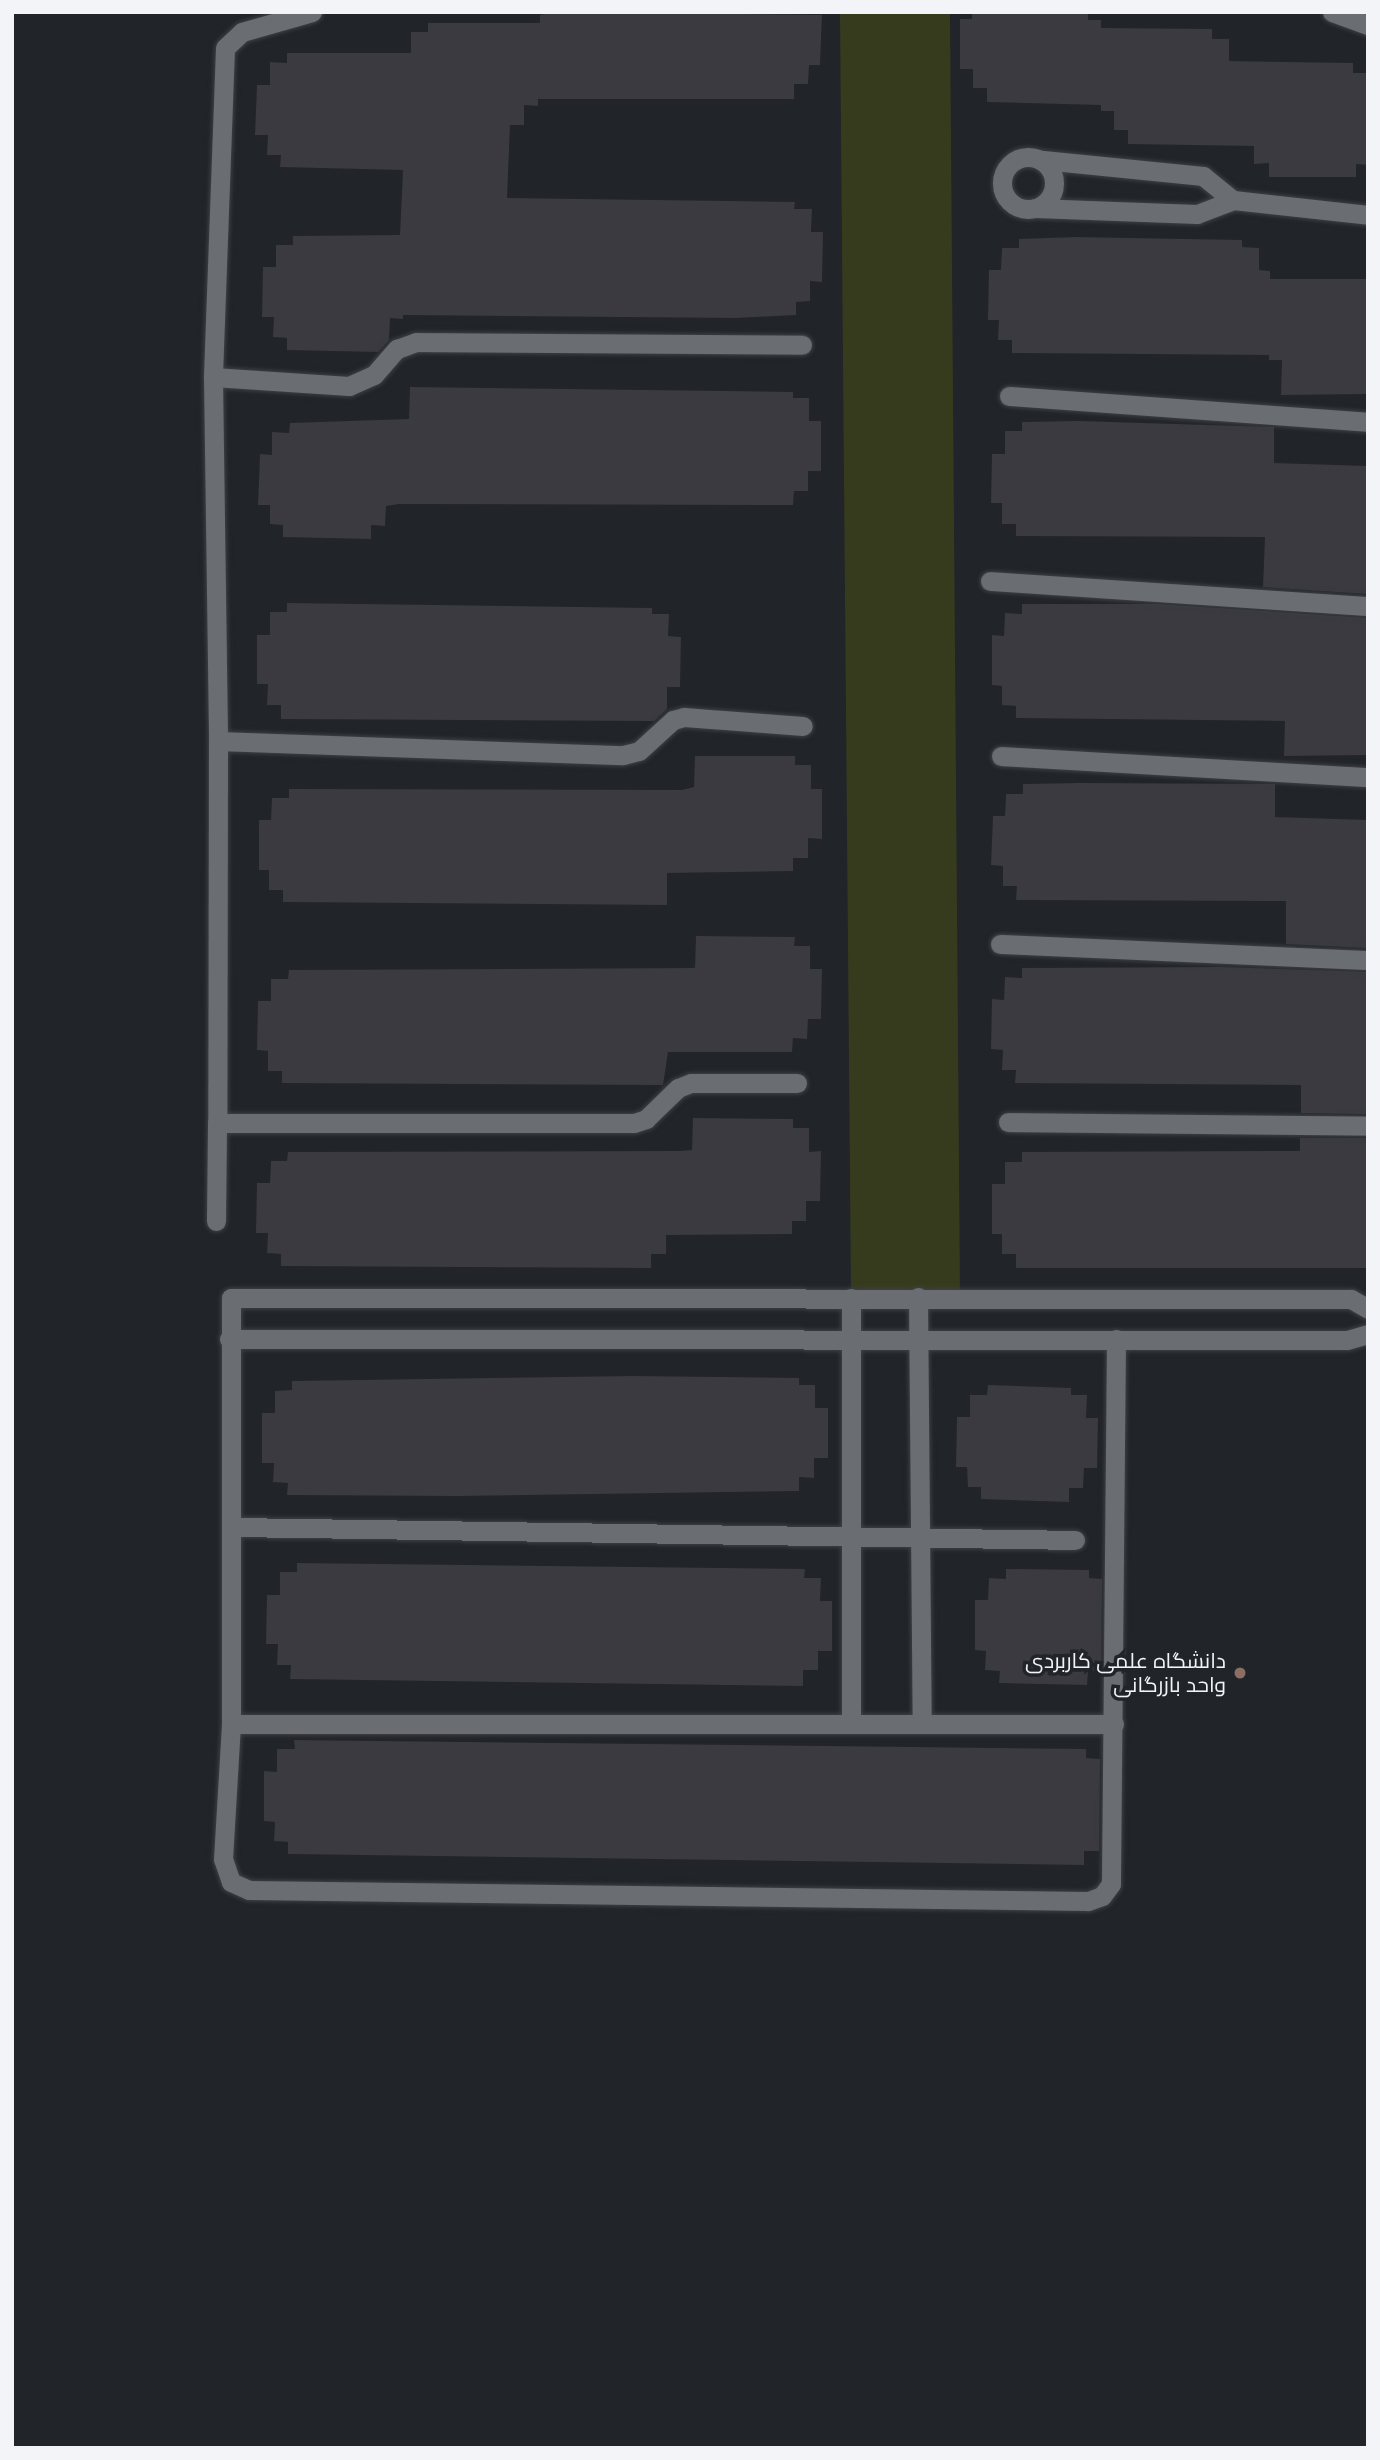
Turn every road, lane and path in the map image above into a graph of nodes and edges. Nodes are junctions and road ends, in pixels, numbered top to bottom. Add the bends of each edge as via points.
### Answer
1 (312, 12) edge
2 (1332, 12) edge
3 (1368, 25) edge
4 (1043, 160) junction
5 (1233, 200) junction
6 (1035, 208) junction
7 (1368, 215) edge
8 (802, 345) dead end
9 (213, 377) junction
10 (1009, 396) dead end
11 (1368, 422) edge
12 (990, 581) dead end
13 (1368, 606) edge
14 (803, 726) dead end
15 (219, 741) junction
16 (1001, 756) dead end
17 (1368, 777) edge
18 (1000, 944) dead end
19 (1368, 960) edge
20 (797, 1083) dead end
21 (1008, 1122) dead end
22 (217, 1123) junction
23 (1368, 1126) edge
24 (216, 1220) dead end
25 (918, 1297) junction
26 (851, 1298) junction
27 (1368, 1309) edge
28 (1368, 1334) edge
29 (229, 1339) junction
30 (851, 1339) junction
31 (918, 1339) junction
32 (1116, 1339) junction
33 (233, 1527) junction
34 (850, 1538) junction
35 (919, 1539) junction
36 (1075, 1540) dead end
37 (851, 1723) junction
38 (231, 1724) junction
39 (922, 1724) junction
40 (1114, 1724) junction

1 - 9 street via 242,32 225,48
2 - 3 street
4 - 5 street via 1203,176
4 - 6 street via 1052,172 1054,187 1048,200
4 - 6 street via 1029,156 1014,160 1004,171 1002,186 1008,200 1020,208
5 - 6 street via 1197,214
5 - 7 street
8 - 9 street via 406,342 374,375 349,386
9 - 15 street
10 - 11 street
12 - 13 street
14 - 15 street via 684,717 673,720 639,751 623,755
15 - 22 street
16 - 17 street
18 - 19 street
20 - 22 street via 691,1083 678,1088 646,1119 634,1123
21 - 23 street
22 - 24 street
25 - 26 street
25 - 27 street via 1351,1299
25 - 31 street
26 - 29 street via 237,1296 228,1304
26 - 30 street
28 - 32 street via 1347,1340
29 - 30 street
29 - 33 street
30 - 31 street
30 - 34 street
31 - 32 street
31 - 35 street
32 - 40 street
33 - 34 street
33 - 38 street
34 - 35 street
34 - 37 street
35 - 36 street
35 - 39 street
37 - 38 street
37 - 39 street
38 - 40 street via 223,1859 231,1882 249,1890 1088,1901 1102,1896 1111,1884
39 - 40 street

